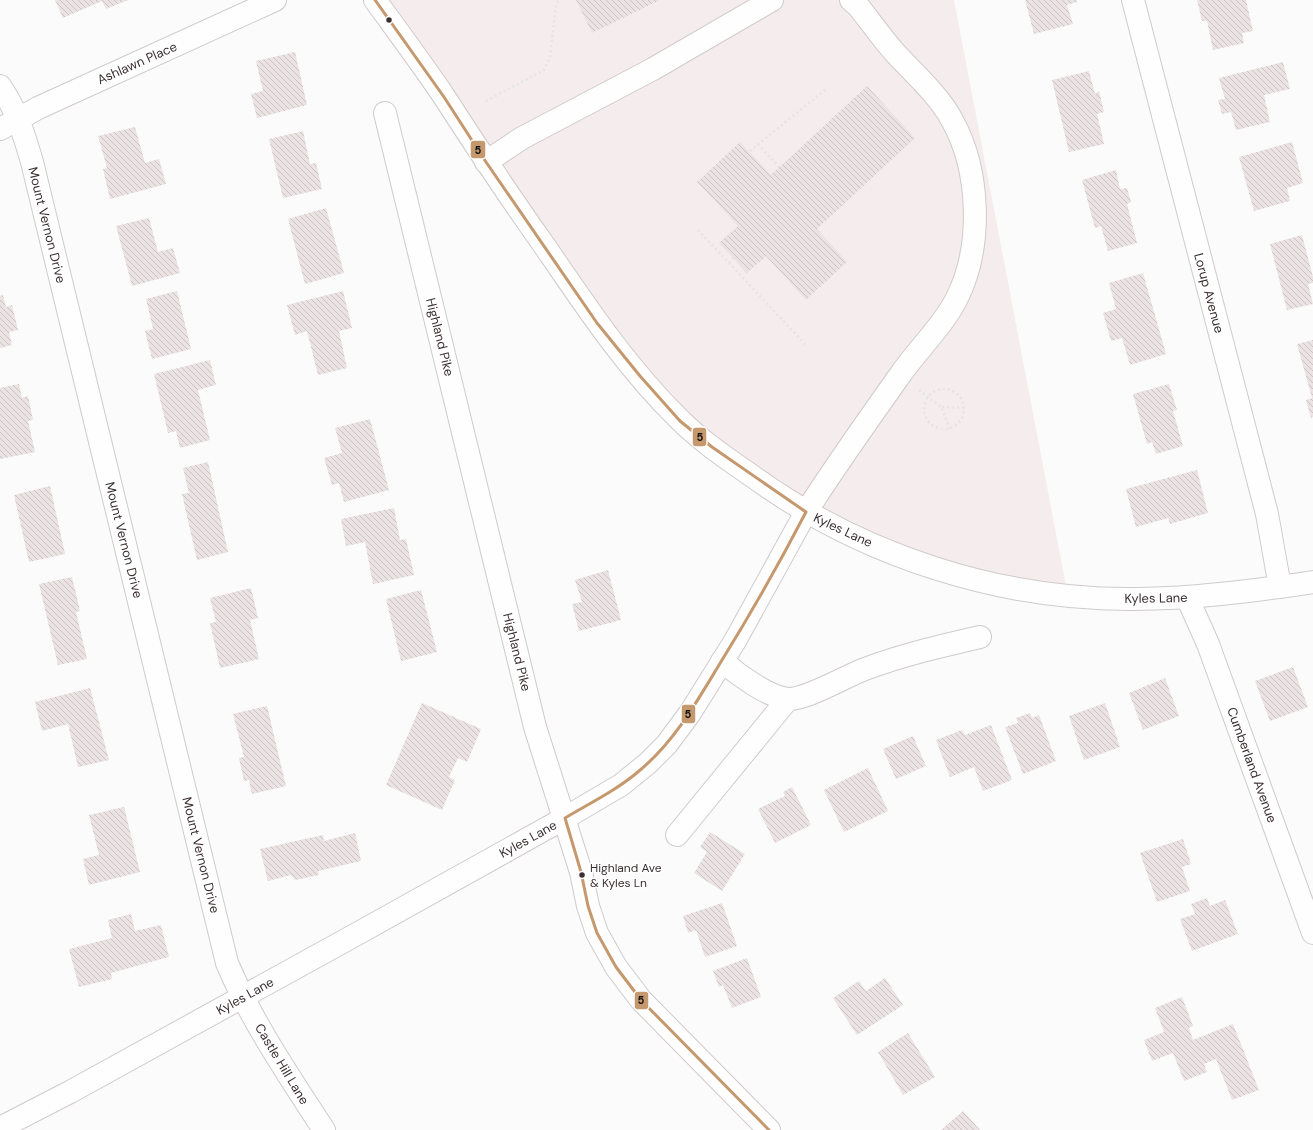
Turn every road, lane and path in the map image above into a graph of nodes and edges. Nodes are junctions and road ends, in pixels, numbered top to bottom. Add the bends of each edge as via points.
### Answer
1 (276, 0) edge
2 (375, 0) edge
3 (558, 0) edge
4 (772, 0) edge
5 (851, 0) edge
6 (1132, 0) edge
7 (0, 86) edge
8 (826, 89) dead end
9 (486, 100) dead end
10 (386, 113) dead end
11 (9, 124) edge
12 (758, 144) junction
13 (750, 151) dead end
14 (486, 162) junction
15 (779, 168) dead end
16 (698, 230) dead end
17 (733, 258) dead end
18 (729, 263) junction
19 (806, 345) dead end
20 (964, 408) junction
21 (950, 429) junction
22 (806, 512) junction
23 (1313, 582) edge
24 (1280, 587) junction
25 (1187, 597) junction
26 (980, 637) dead end
27 (722, 661) junction
28 (788, 699) junction
29 (565, 818) junction
30 (677, 835) dead end
31 (1313, 933) edge
32 (242, 997) junction
33 (0, 1128) edge
34 (324, 1130) edge
35 (768, 1130) edge

1 - 11 street, Ashlawn Place via 38,108
2 - 14 street via 444,97
3 - 9 path via 550,57 544,70
4 - 14 street via 653,70 522,138
5 - 22 street via 952,119 969,163 975,225 968,270 957,298
6 - 24 street, Lorup Avenue via 1267,514
7 - 11 street, Mount Vernon Drive via 11,102
8 - 12 path
10 - 29 street, Highland Pike via 535,727
11 - 32 street, Mount Vernon Drive via 38,185 227,963
12 - 13 path
12 - 15 path
14 - 22 street via 597,323 644,382 680,421 712,447
16 - 18 path
17 - 18 path
18 - 19 path
20 - 21 path via 960,421
20 - 21 path via 941,407
20 - 21 path via 958,395 946,389 939,389 927,396 923,409 927,421 937,428
22 - 25 street, Kyles Lane via 902,557 958,575 1006,586 1068,596 1131,599
22 - 27 street, Kyles Lane
23 - 24 street, Kyles Lane
24 - 25 street, Kyles Lane
25 - 31 street, Cumberland Avenue via 1208,644
26 - 28 street via 908,655 865,669 804,696
27 - 28 street via 771,694
27 - 29 street, Kyles Lane via 690,713 667,744 621,785
28 - 30 street
29 - 32 street, Kyles Lane
29 - 35 street, Highland Pike via 594,926 616,967 641,1000
32 - 33 street, Kyles Lane
32 - 34 street, Castle Hill Lane via 299,1094

